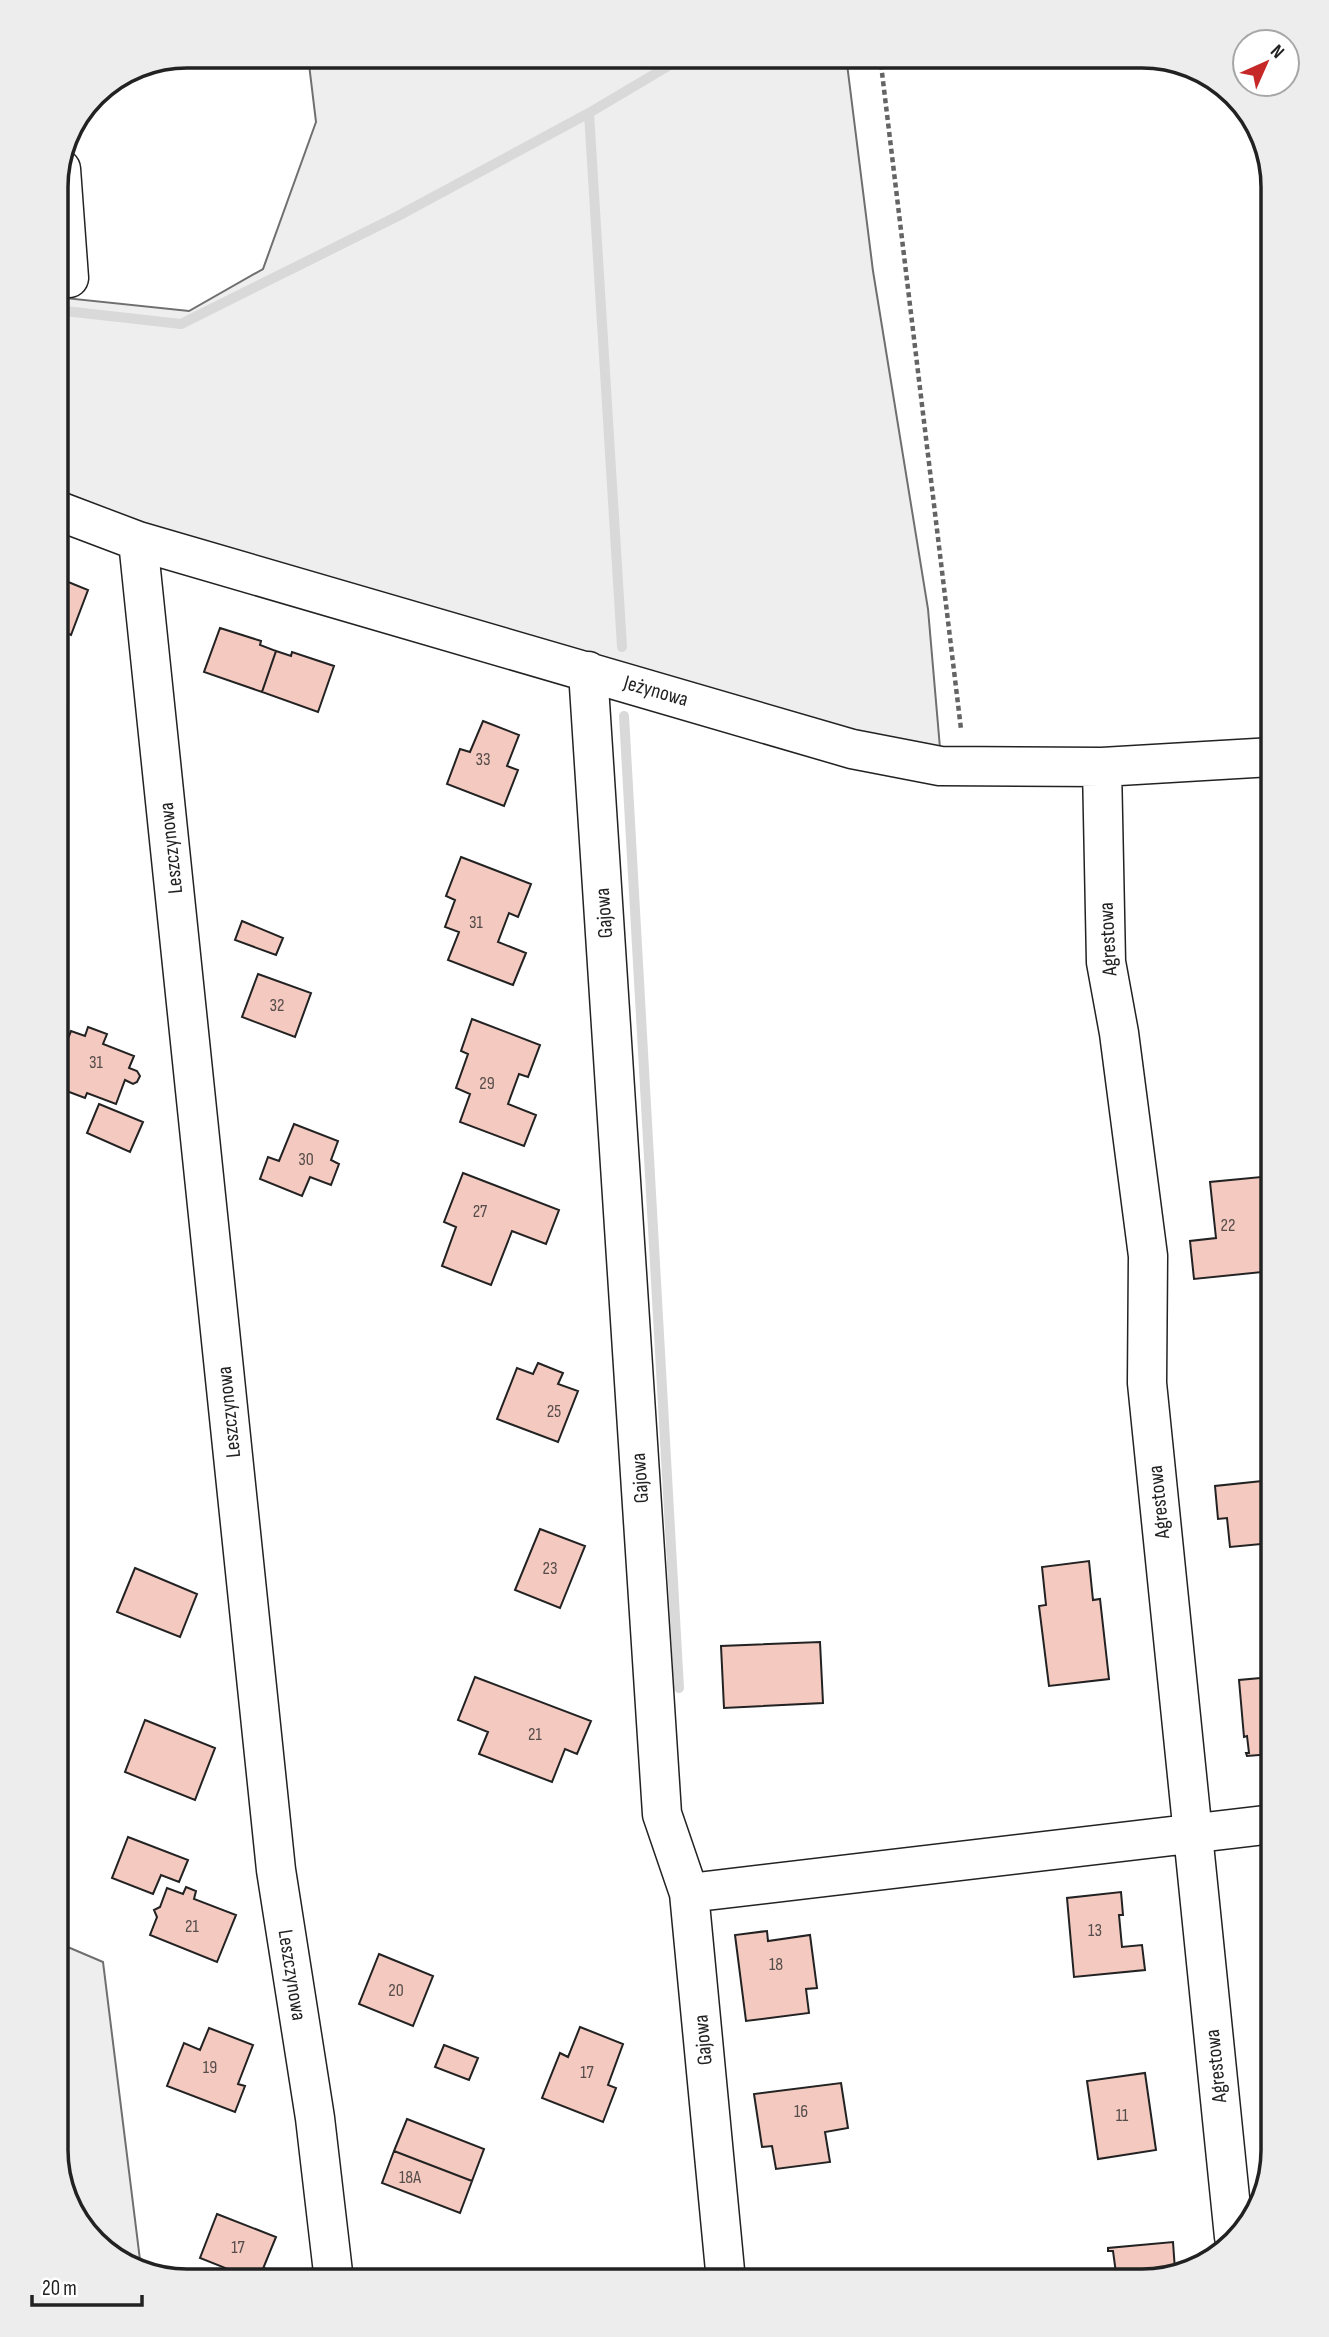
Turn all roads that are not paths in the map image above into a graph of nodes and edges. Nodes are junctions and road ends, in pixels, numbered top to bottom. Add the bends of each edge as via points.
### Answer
1 (69, 515) edge
2 (138, 541) junction
3 (588, 671) junction
4 (1261, 758) edge
5 (1102, 767) junction
6 (1261, 1826) edge
7 (1192, 1835) junction
8 (689, 1893) junction
9 (1233, 2226) edge
10 (333, 2268) edge
11 (725, 2269) edge

1 - 2 street, Jeżynowa
2 - 3 street, Jeżynowa
2 - 10 street, Leszczynowa via 275,1856
3 - 5 street, Jeżynowa via 852,748 940,766
3 - 8 street, Gajowa via 662,1814
4 - 5 street, Jeżynowa
5 - 7 street, Agrestowa via 1106,962 1148,1256 1147,1383
6 - 7 street
7 - 8 street
7 - 9 street, Agrestowa
8 - 11 street, Gajowa

